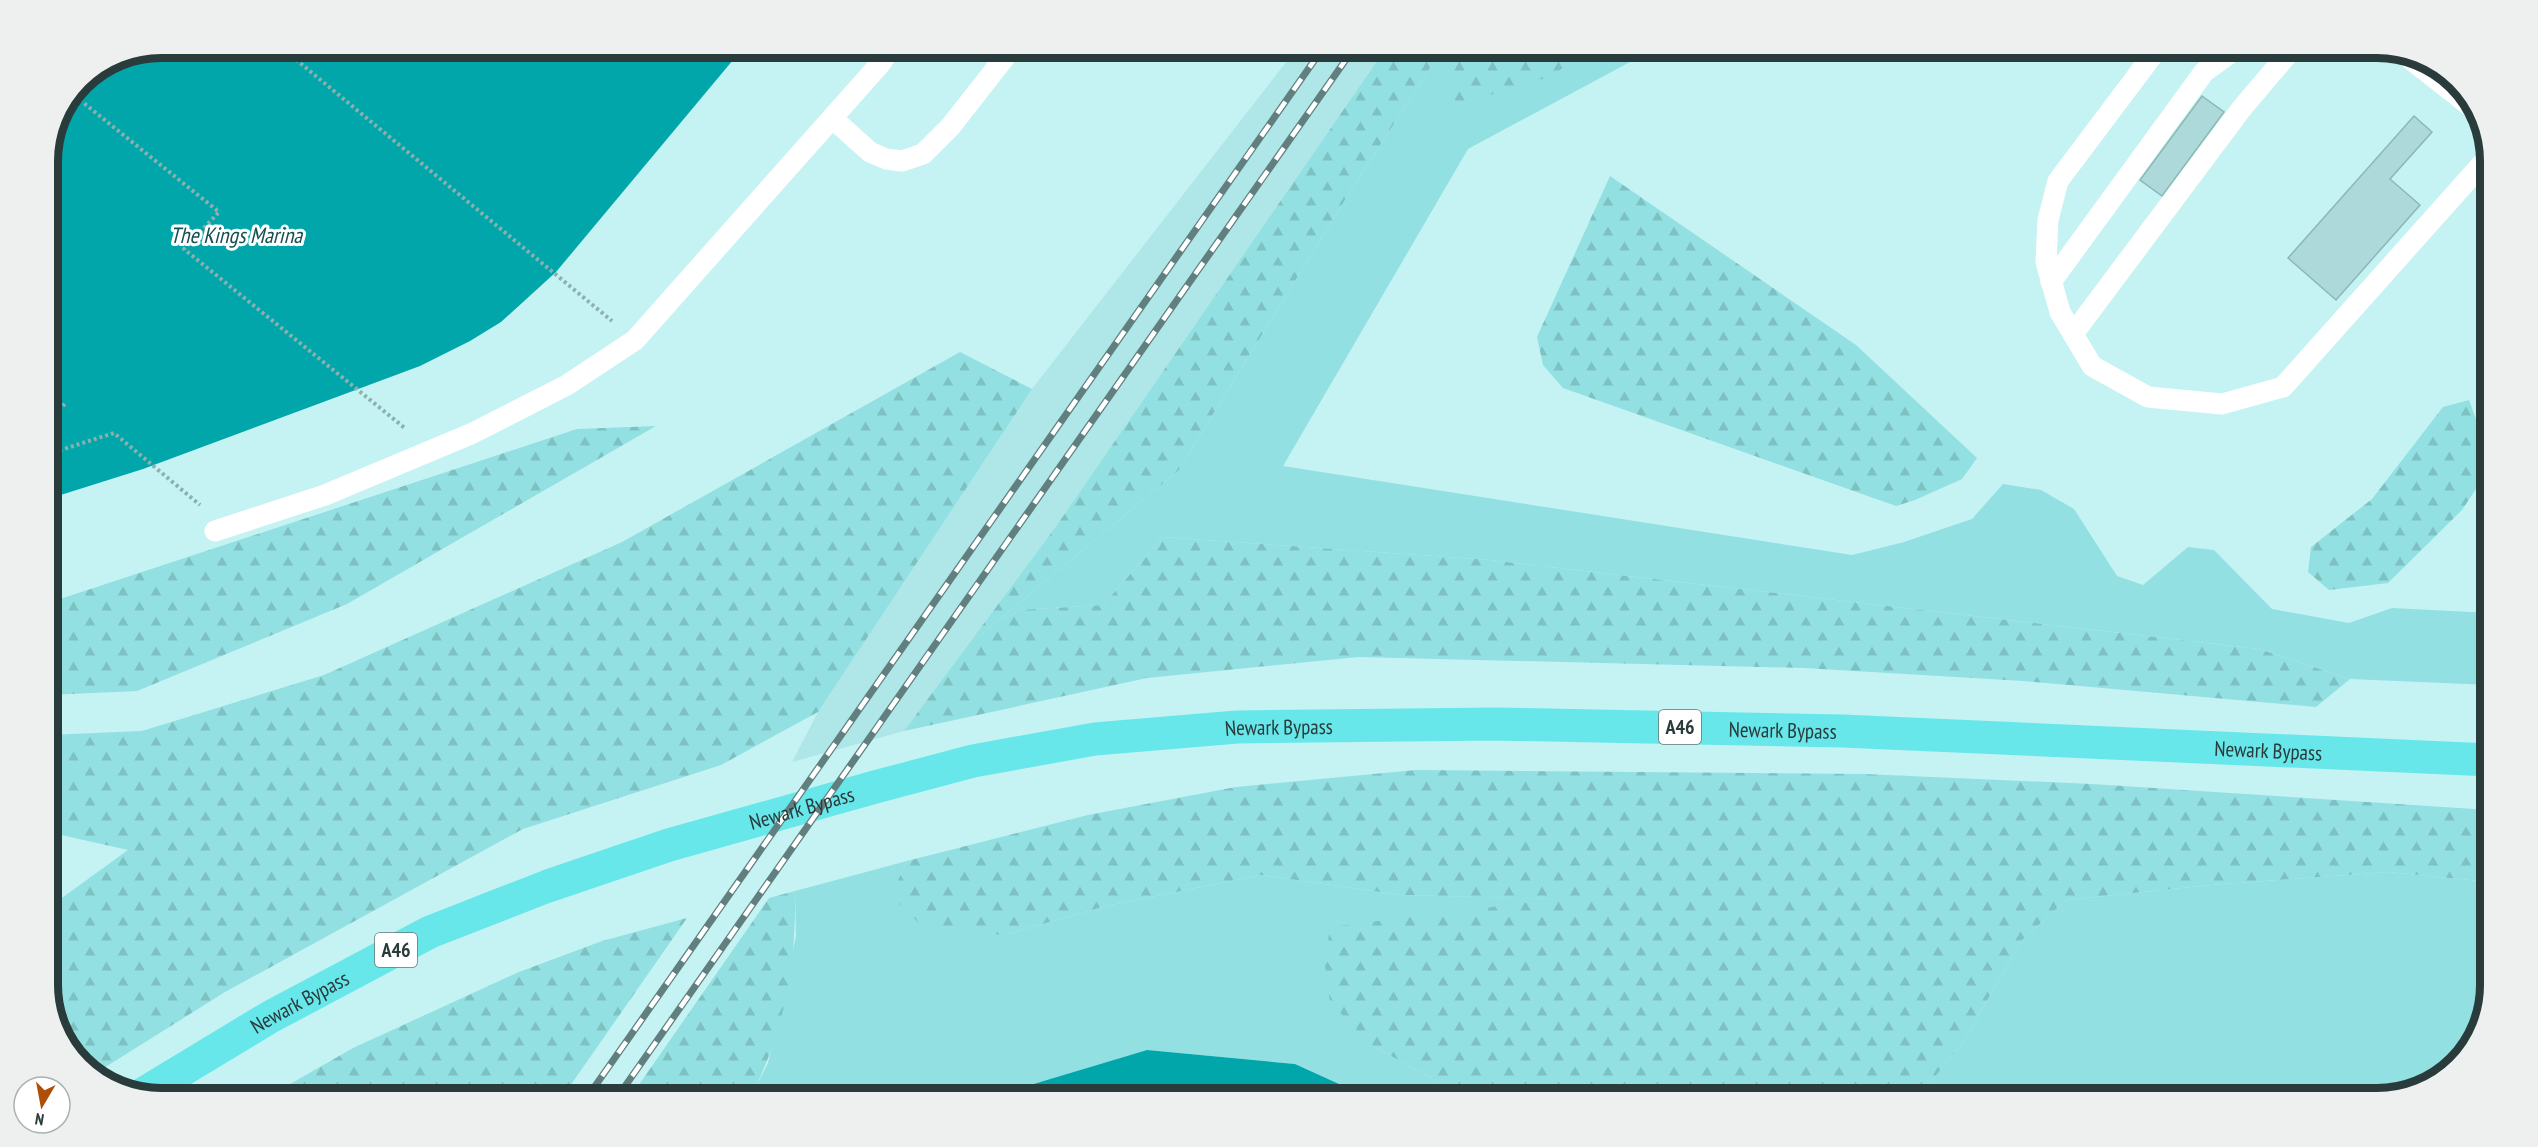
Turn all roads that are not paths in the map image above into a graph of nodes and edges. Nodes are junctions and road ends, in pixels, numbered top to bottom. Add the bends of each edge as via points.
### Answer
1 (884, 58) edge
2 (1004, 58) edge
3 (2150, 58) edge
4 (2223, 58) edge
5 (2284, 58) edge
6 (2427, 72) edge
7 (2451, 91) edge
8 (832, 118) junction
9 (2479, 167) edge
10 (2051, 282) junction
11 (2073, 334) junction
12 (220, 529) road end
13 (2480, 760) edge
14 (153, 1088) edge

1 - 8 lane
2 - 8 lane via 951,126 923,154 902,161 886,159 870,152
3 - 10 lane via 2058,181 2048,220 2046,262
4 - 10 lane via 2204,72
5 - 11 lane via 2242,108
6 - 7 lane
8 - 12 lane via 635,340 567,385 473,433 325,495
9 - 11 lane via 2283,387 2222,404 2148,397 2091,366
10 - 11 lane via 2060,312
13 - 14 highway, Newark Bypass / A46 via 1843,730 1495,724 1237,727 1095,739 972,761 875,787 669,845 548,886 430,932 270,1017

